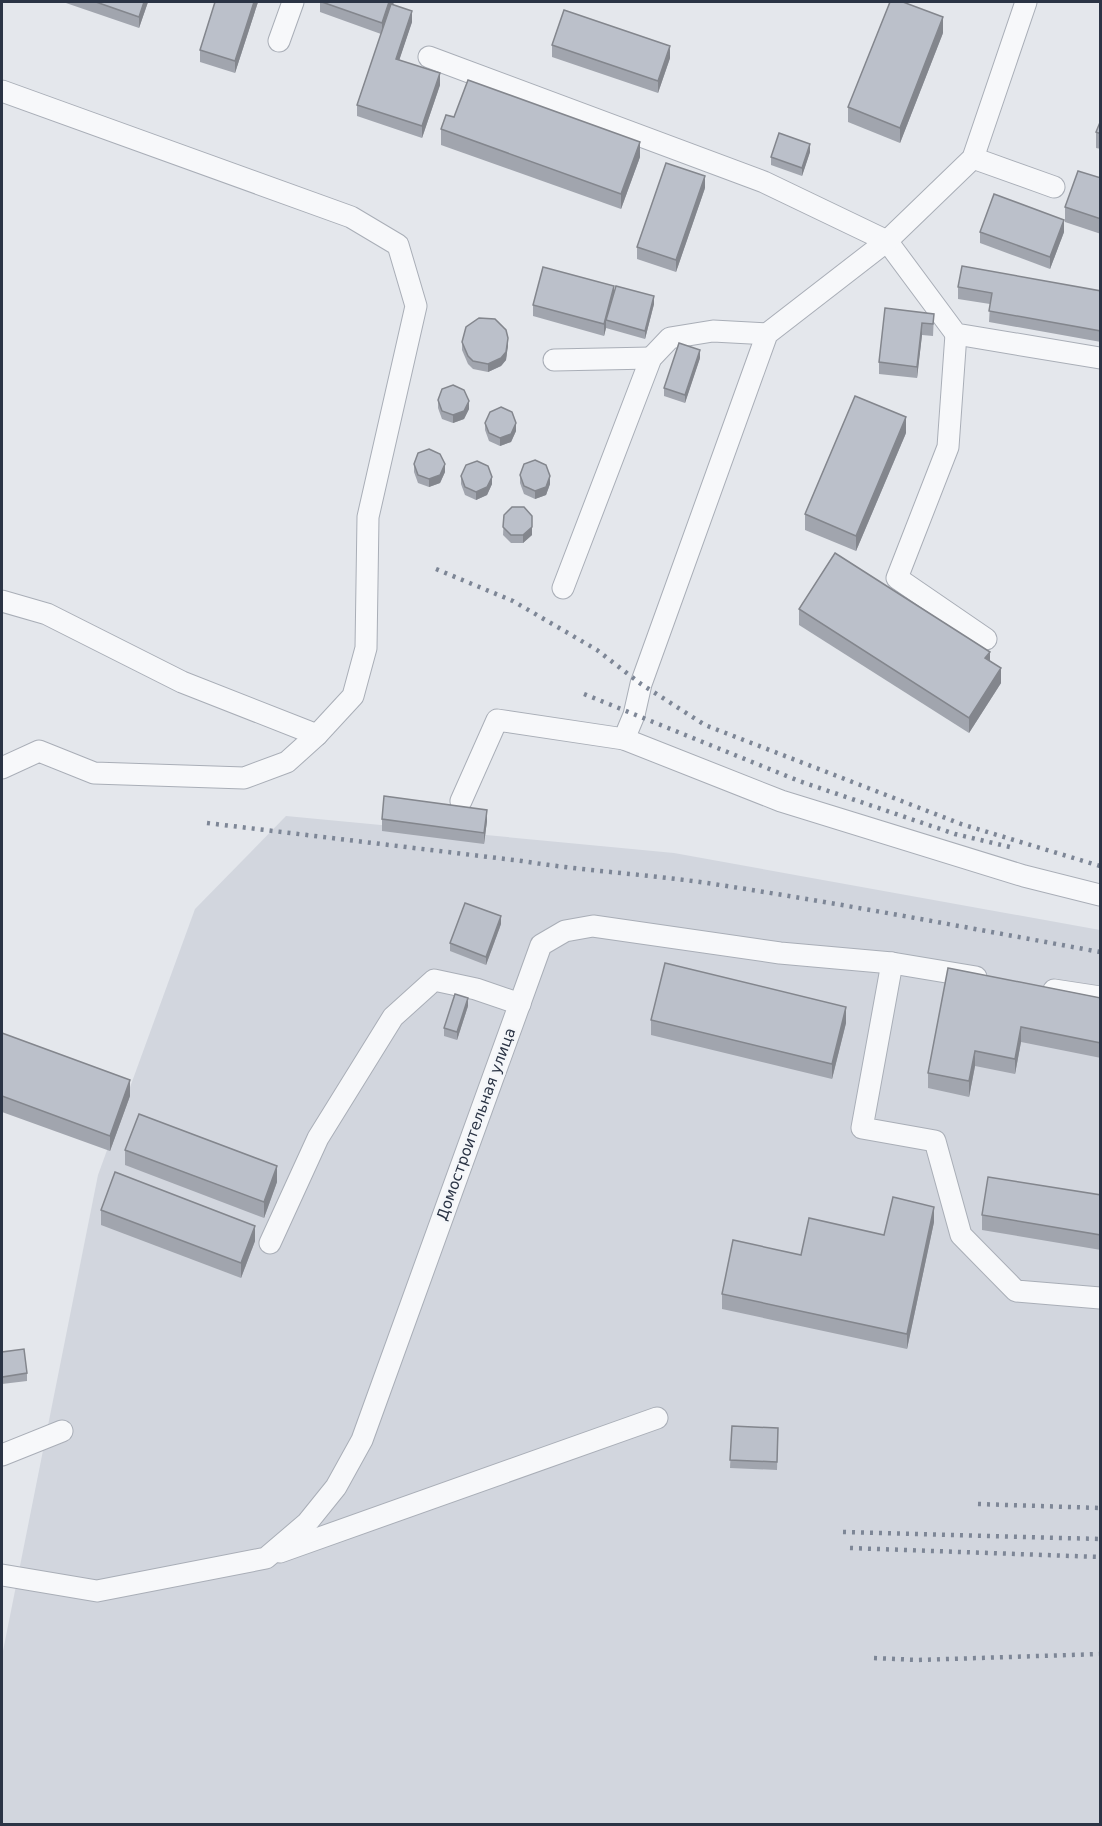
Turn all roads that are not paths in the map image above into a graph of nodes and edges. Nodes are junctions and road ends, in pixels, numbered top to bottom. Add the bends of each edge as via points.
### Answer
1 (293, 2) edge
2 (1026, 2) edge
3 (279, 40) dead end
4 (429, 57) dead end
5 (2, 91) edge
6 (974, 158) junction
7 (1054, 187) dead end
8 (887, 241) junction
9 (767, 334) junction
10 (956, 334) junction
11 (651, 358) junction
12 (1101, 358) edge
13 (554, 360) dead end
14 (563, 588) dead end
15 (2, 601) edge
16 (986, 639) dead end
17 (317, 735) junction
18 (624, 739) junction
19 (2, 768) edge
20 (461, 801) dead end
21 (1101, 895) edge
22 (892, 963) junction
23 (996, 980) edge
24 (1031, 986) edge
25 (1101, 997) edge
26 (520, 1004) junction
27 (270, 1243) dead end
28 (1101, 1298) edge
29 (657, 1418) dead end
30 (62, 1431) dead end
31 (2, 1455) edge
32 (266, 1558) junction
33 (2, 1575) edge

1 - 3 street
2 - 6 street
4 - 8 street via 764,182
5 - 17 street via 351,217 398,245 416,306 368,517 366,648 353,696
6 - 7 street
6 - 8 street
8 - 9 street
8 - 10 street
9 - 11 street via 713,330 670,338
9 - 18 street
10 - 12 street
10 - 16 street via 948,447 897,578
11 - 13 street
11 - 14 street
15 - 17 street via 47,614 182,682
17 - 19 street via 287,762 244,778 94,773 39,751
18 - 20 street via 497,720
18 - 21 street via 781,801 1023,876
22 - 23 street, Домостроительная улица
22 - 26 street, Домостроительная улица via 780,953 593,926 565,931 541,945
22 - 28 street via 862,1128 935,1141 961,1235 1016,1292
24 - 25 street
26 - 27 street via 434,980 393,1017 318,1138
26 - 32 street, Домостроительная улица via 362,1440 336,1487 307,1523
29 - 32 street
30 - 31 street
32 - 33 street, Домостроительная улица via 97,1591

